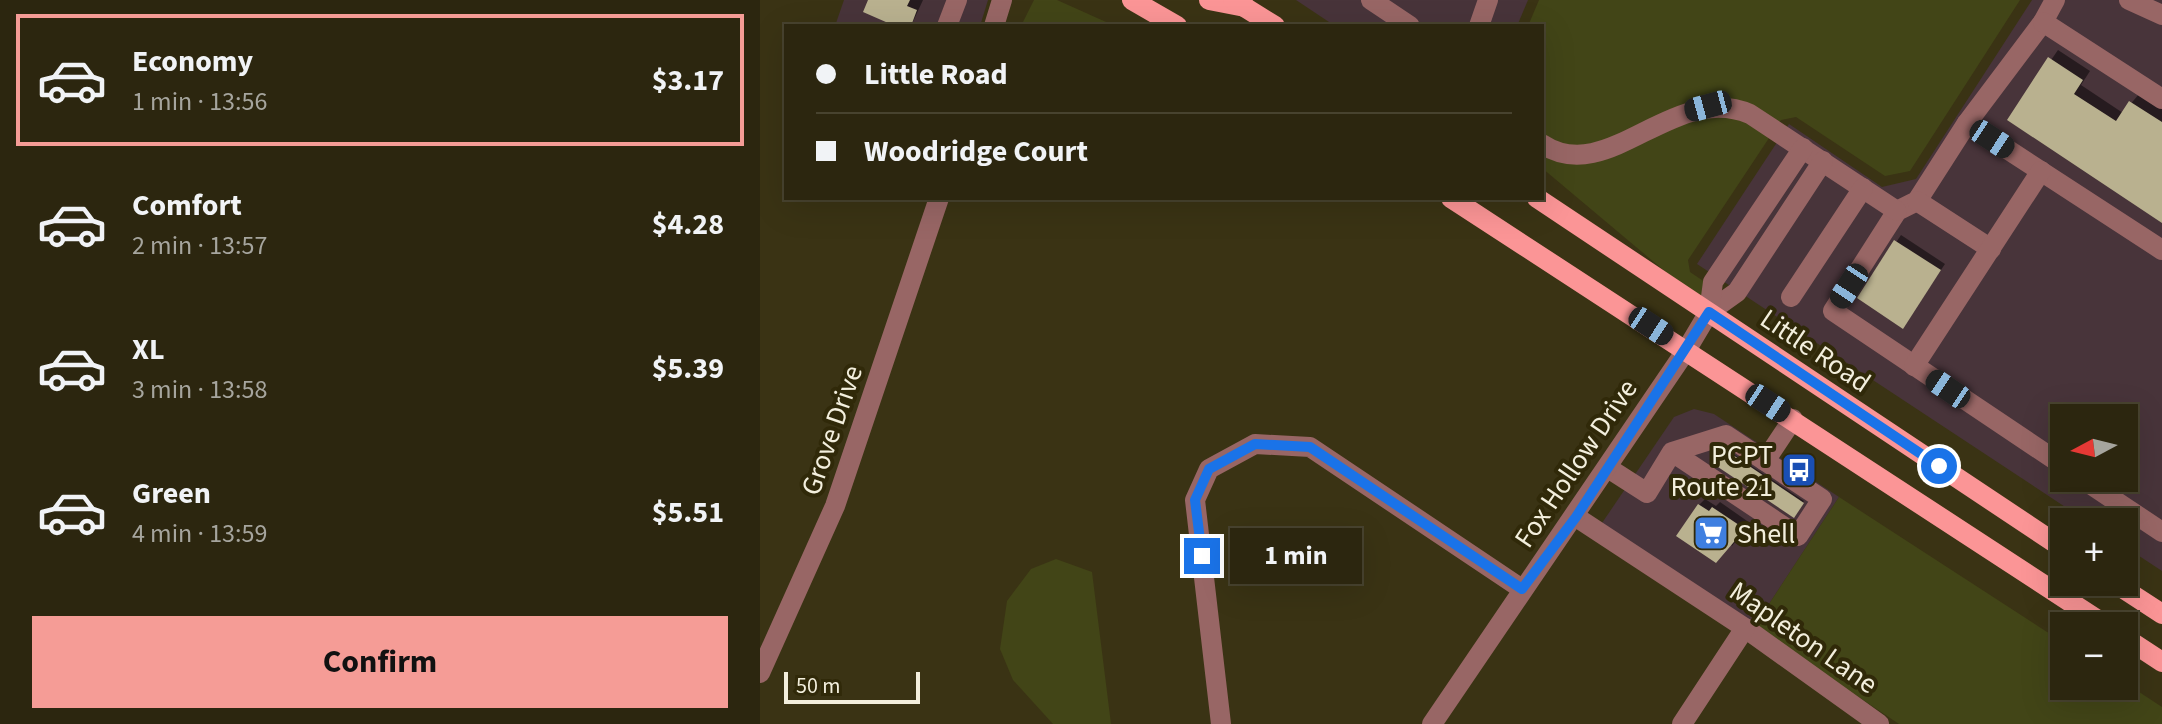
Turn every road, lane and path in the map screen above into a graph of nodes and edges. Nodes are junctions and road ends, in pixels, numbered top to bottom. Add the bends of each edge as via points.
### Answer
1 (957, 0) edge
2 (1002, 0) edge
3 (1132, 0) edge
4 (1209, 0) edge
5 (1488, 0) edge
6 (2055, 0) edge
7 (2129, 0) edge
8 (1239, 4) edge
9 (1379, 8) edge
10 (2162, 15) edge
11 (2043, 22) junction
12 (948, 24) edge
13 (995, 24) edge
14 (1174, 24) edge
15 (1272, 24) edge
16 (1407, 24) edge
17 (1480, 24) edge
18 (2162, 99) edge
19 (1967, 123) junction
20 (1544, 145) edge
21 (1803, 148) junction
22 (1823, 161) junction
23 (2041, 171) junction
24 (1863, 188) junction
25 (938, 200) edge
26 (1454, 200) edge
27 (1540, 200) edge
28 (1917, 201) junction
29 (1897, 211) junction
30 (1991, 249) junction
31 (2162, 250) edge
32 (1791, 297) dead end
33 (1709, 312) junction
34 (1687, 349) junction
35 (1914, 366) junction
36 (1793, 419) junction
37 (1672, 452) junction
38 (2050, 457) edge
39 (1765, 461) junction
40 (1608, 468) junction
41 (2102, 492) edge
42 (1576, 517) junction
43 (2162, 532) edge
44 (2050, 540) edge
45 (1522, 589) junction
46 (2134, 596) edge
47 (2086, 612) edge
48 (2162, 614) edge
49 (1745, 628) junction
50 (2138, 646) edge
51 (2162, 662) edge
52 (760, 673) edge
53 (1221, 724) edge
54 (1432, 724) edge
55 (1682, 724) edge
56 (1879, 724) edge

1 - 12 street
2 - 13 street
3 - 14 main road
4 - 8 main road
5 - 17 street
6 - 11 street
7 - 10 street
8 - 15 main road
9 - 16 street
11 - 18 street
11 - 19 street
19 - 23 street
19 - 28 street
20 - 21 street via 1585,155 1690,110 1724,105 1750,114
21 - 22 street
21 - 33 street via 1713,282
22 - 24 street
22 - 33 street via 1737,292
23 - 30 street
23 - 31 street
24 - 29 street
24 - 32 street
25 - 52 street, Grove Drive via 835,506
26 - 34 main road
27 - 33 main road, Little Road
28 - 29 street
28 - 30 street
29 - 35 street via 1833,311
30 - 35 street
33 - 34 street, Fox Hollow Drive
33 - 44 main road, Little Road
34 - 36 main road
34 - 40 street, Fox Hollow Drive
35 - 38 street
36 - 39 street
36 - 47 main road
37 - 39 street via 1726,435
37 - 39 street via 1798,536 1822,499
37 - 40 street via 1647,493
40 - 42 street, Fox Hollow Drive
41 - 43 street
42 - 45 street, Fox Hollow Drive
42 - 49 street, Mapleton Lane
45 - 53 street via 1310,447 1255,444 1209,469 1195,500
45 - 54 street, Fox Hollow Drive
46 - 48 main road
49 - 55 street
49 - 56 street, Mapleton Lane
50 - 51 main road

